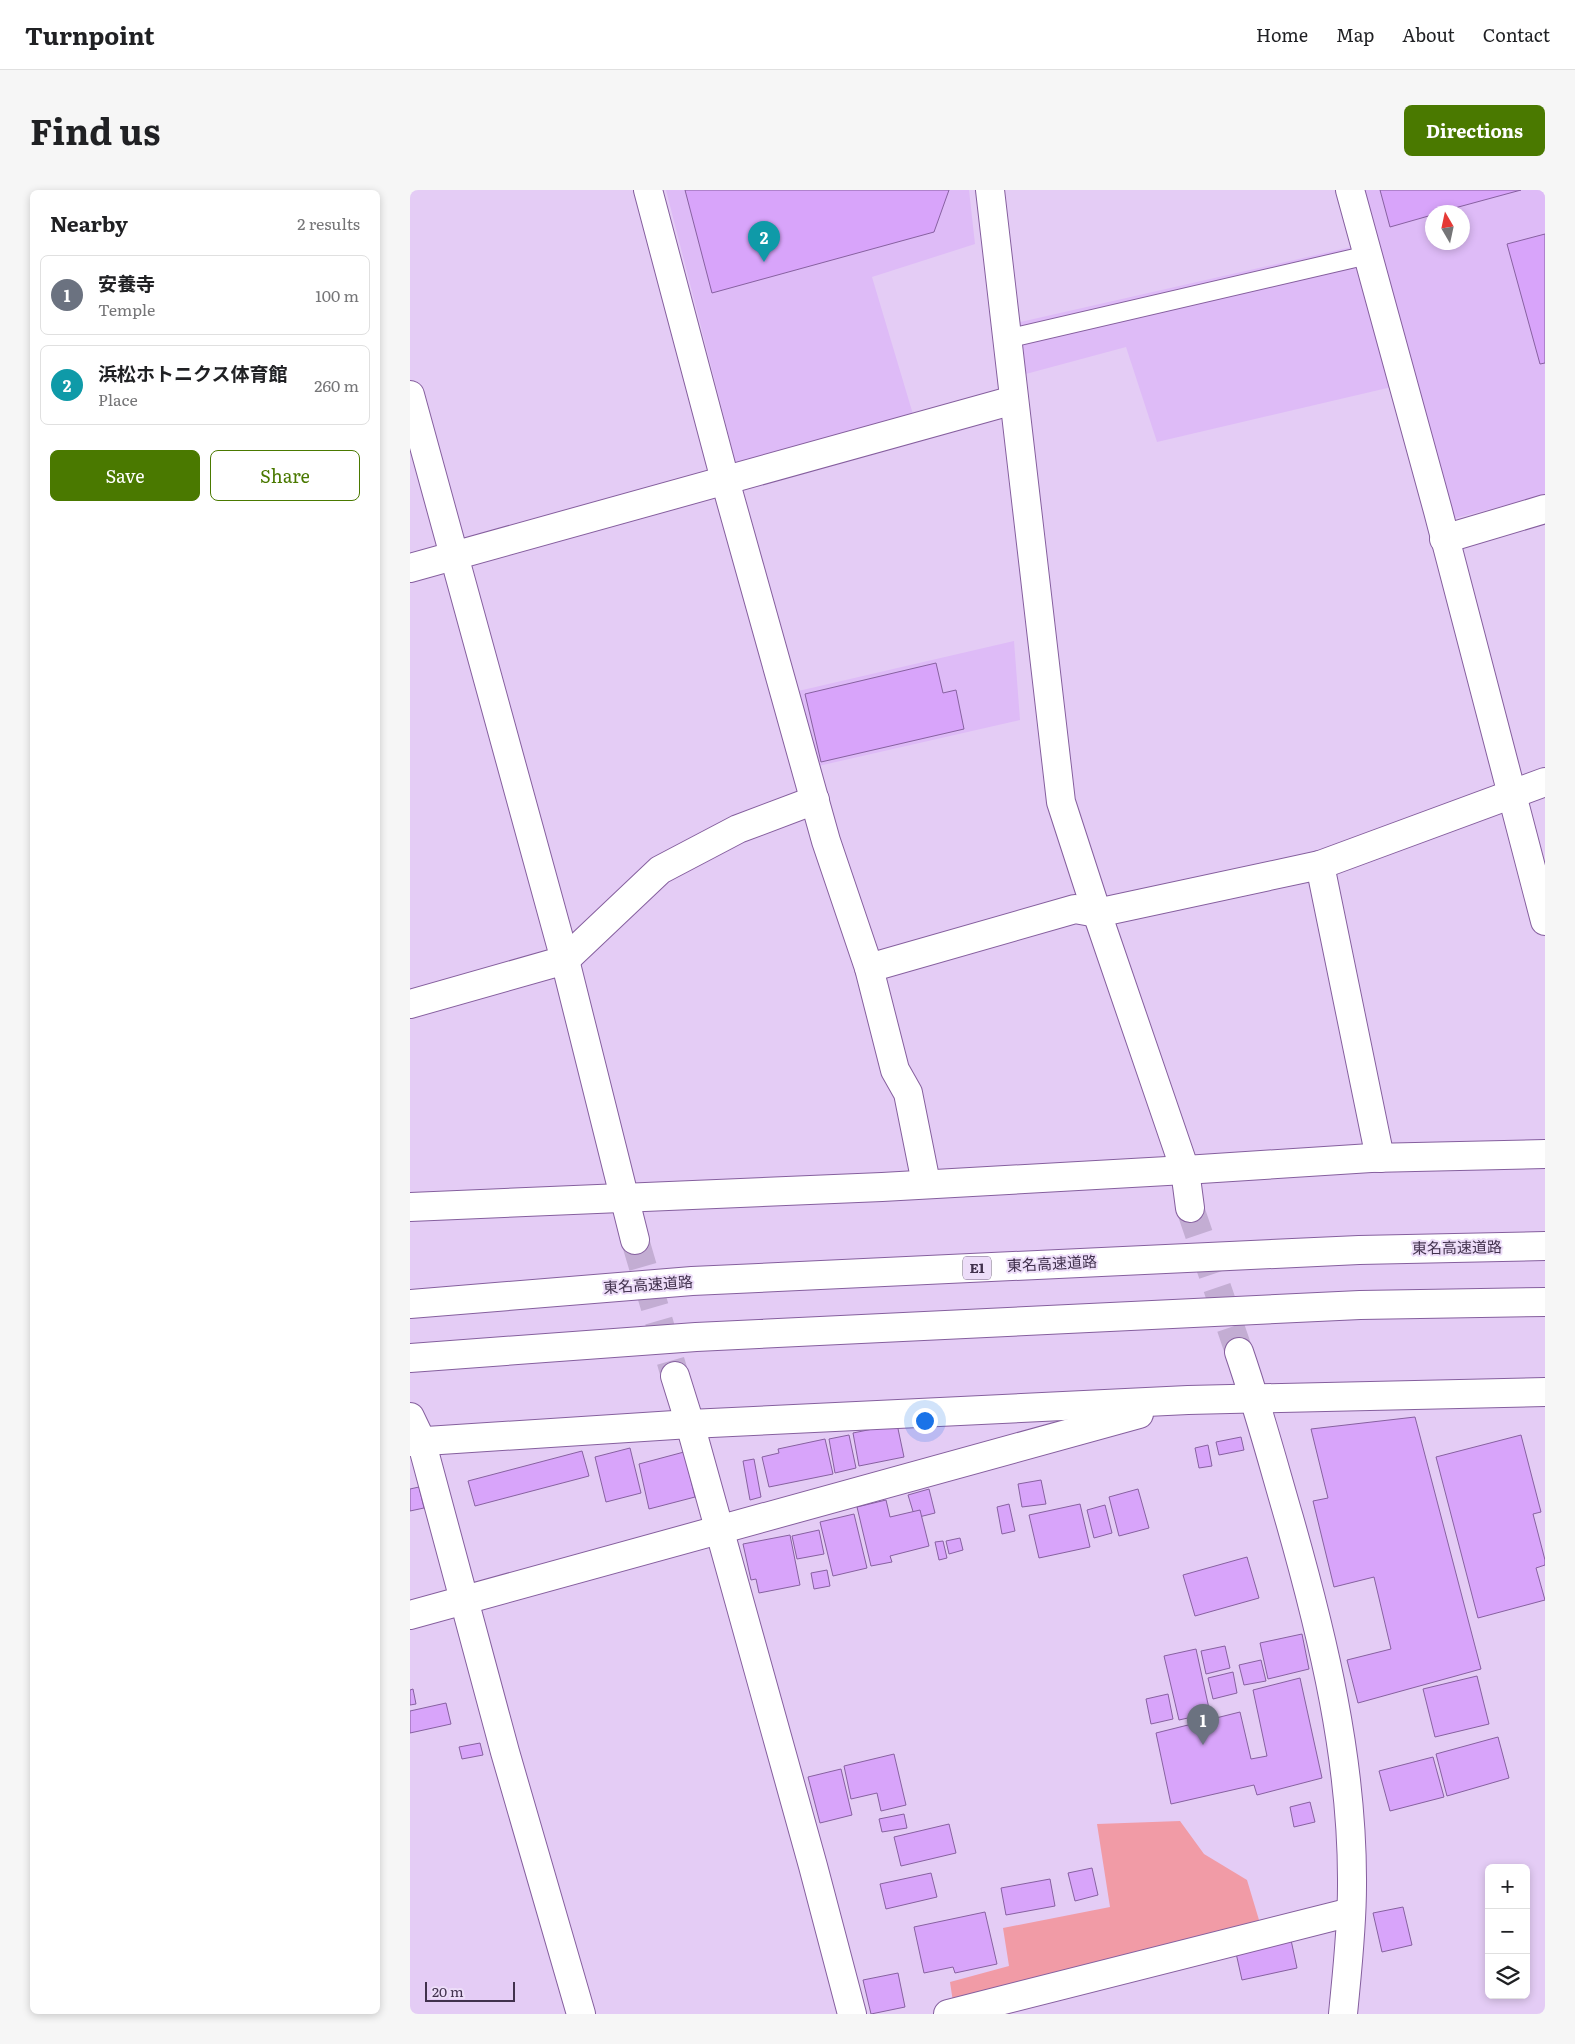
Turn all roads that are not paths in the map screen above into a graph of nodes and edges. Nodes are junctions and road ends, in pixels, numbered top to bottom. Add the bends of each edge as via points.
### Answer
1 (648, 190) edge
2 (990, 190) edge
3 (1350, 190) edge
4 (1368, 255) junction
5 (1006, 339) junction
6 (410, 396) edge
7 (1014, 400) junction
8 (725, 480) junction
9 (1545, 509) edge
10 (1444, 539) junction
11 (454, 556) junction
12 (410, 568) edge
13 (1545, 782) edge
14 (1512, 795) junction
15 (816, 800) junction
16 (1320, 866) junction
17 (1097, 913) junction
18 (1545, 922) edge
19 (565, 960) junction
20 (869, 968) junction
21 (410, 1004) edge
22 (1545, 1154) edge
23 (1380, 1158) junction
24 (1185, 1170) junction
25 (926, 1183) junction
26 (626, 1197) junction
27 (410, 1207) edge
28 (1190, 1208) tunnel mouth
29 (635, 1240) tunnel mouth
30 (1545, 1246) edge
31 (1545, 1302) edge
32 (410, 1304) edge
33 (1240, 1352) tunnel mouth
34 (410, 1358) edge
35 (675, 1376) tunnel mouth
36 (1545, 1392) edge
37 (1188, 1400) junction
38 (1256, 1400) junction
39 (690, 1424) junction
40 (414, 1433) edge
41 (720, 1529) junction
42 (464, 1600) junction
43 (410, 1615) edge
44 (1351, 1912) junction
45 (581, 2014) edge
46 (852, 2014) edge
47 (948, 2014) edge
48 (1343, 2014) edge

1 - 8 main road
2 - 5 main road
3 - 4 main road
4 - 5 lane
4 - 10 main road
5 - 7 main road
6 - 11 main road
7 - 8 main road
7 - 17 main road via 1061,802
8 - 11 main road
8 - 15 main road
9 - 10 main road
10 - 14 main road
11 - 12 main road
11 - 19 main road
13 - 14 main road
14 - 16 main road
14 - 18 main road
15 - 19 main road via 738,829 660,870
15 - 20 main road via 826,841
16 - 17 main road
16 - 23 main road
17 - 20 main road via 1075,909
17 - 24 main road
19 - 21 main road
19 - 26 main road
20 - 25 main road via 896,1070 908,1093
22 - 23 main road
23 - 24 main road
24 - 25 main road
24 - 28 main road
25 - 26 main road
26 - 27 main road
26 - 29 main road
30 - 32 main road, 東名高速道路 / E1 via 1359,1250 692,1281
31 - 34 main road via 1360,1305 736,1336
33 - 38 main road
35 - 39 main road
36 - 38 main road
37 - 38 main road
37 - 39 main road
37 - 41 main road
38 - 44 main road via 1307,1582 1333,1698 1349,1819
39 - 40 main road
39 - 41 main road
40 - 42 main road
41 - 42 main road
41 - 46 main road
42 - 43 main road
42 - 45 main road
44 - 47 main road
44 - 48 main road

